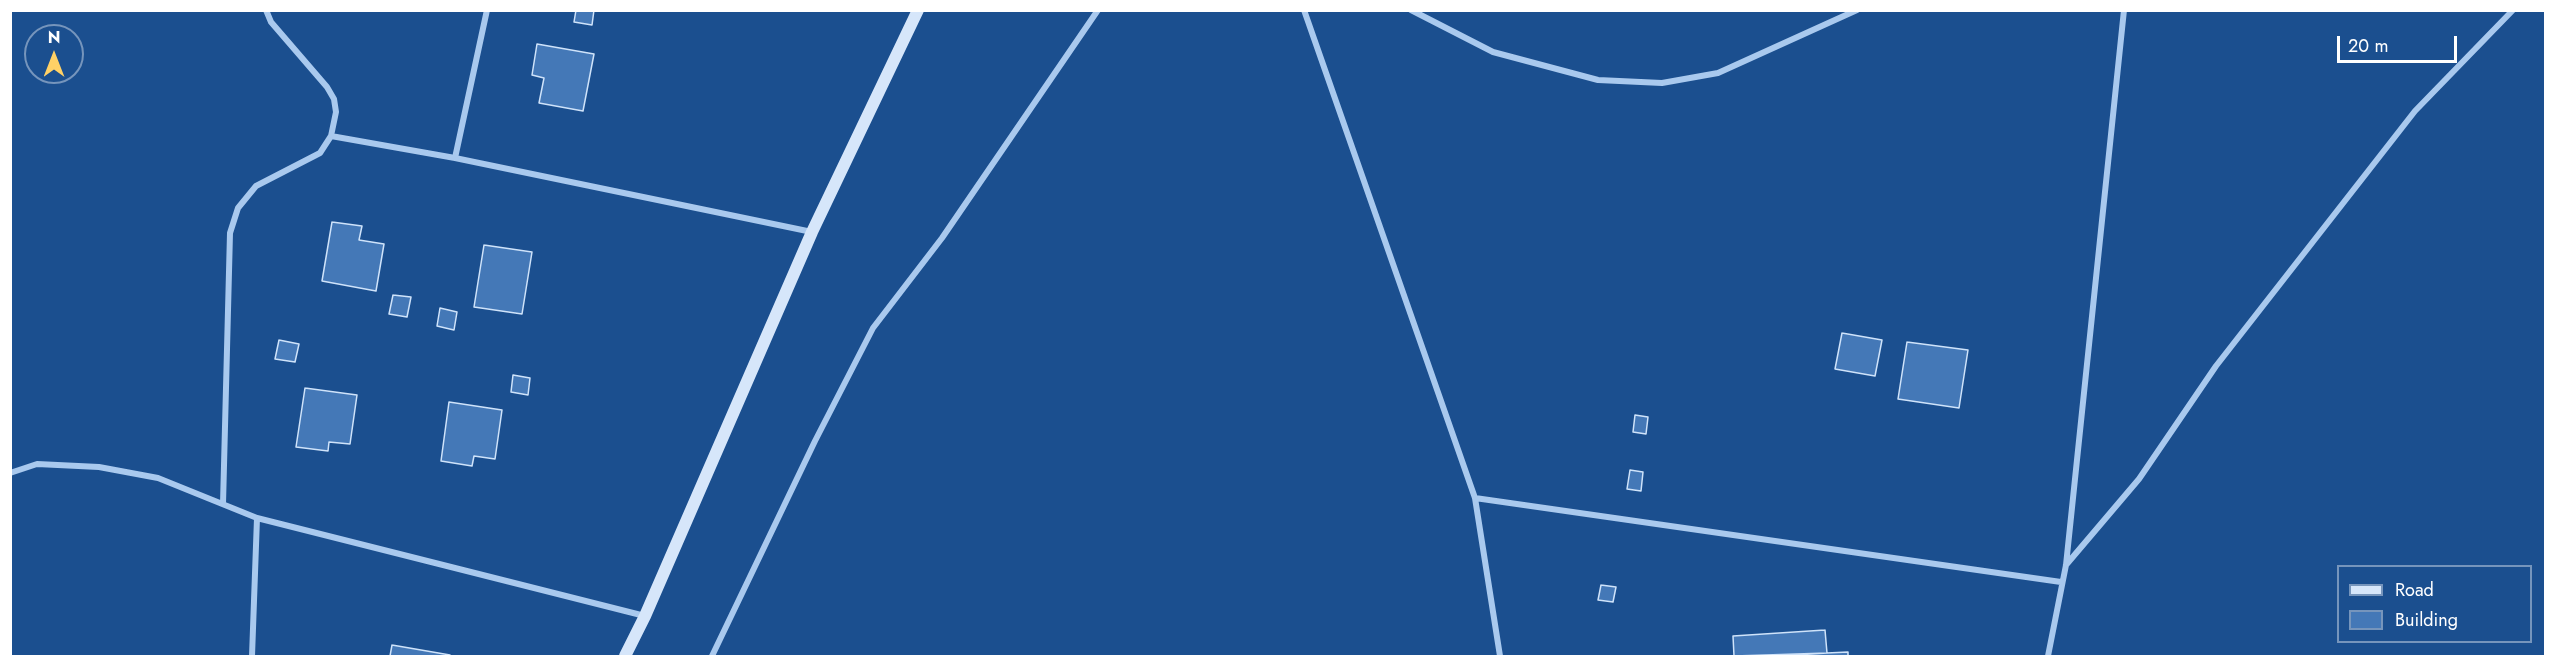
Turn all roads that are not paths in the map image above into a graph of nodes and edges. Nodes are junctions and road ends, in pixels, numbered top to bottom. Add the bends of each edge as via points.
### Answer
1 (266, 10) edge
2 (487, 10) edge
3 (918, 10) edge
4 (1098, 10) edge
5 (1304, 10) edge
6 (1411, 10) edge
7 (1857, 10) edge
8 (2124, 10) edge
9 (2512, 10) edge
10 (331, 136) junction
11 (455, 158) junction
12 (812, 232) junction
13 (10, 473) edge
14 (1475, 498) junction
15 (223, 504) junction
16 (257, 518) junction
17 (2066, 565) junction
18 (2061, 582) junction
19 (645, 616) junction
20 (252, 657) edge
21 (625, 657) edge
22 (712, 657) edge
23 (1500, 657) edge
24 (2048, 657) edge

1 - 10 street via 271,22 334,99 336,112
2 - 11 street
3 - 12 main road
4 - 22 street via 942,238 873,328
5 - 14 street
6 - 7 street via 1492,51 1598,80 1662,83 1718,73
8 - 17 street
9 - 17 street via 2415,111 2217,366 2139,479
10 - 11 street
10 - 15 street via 320,153 256,186 238,208 230,233
11 - 12 street
12 - 19 main road
13 - 15 street via 37,464 99,467 158,478
14 - 18 street
14 - 23 street
15 - 16 street
16 - 19 street
16 - 20 street
17 - 18 street
18 - 24 street
19 - 21 main road

